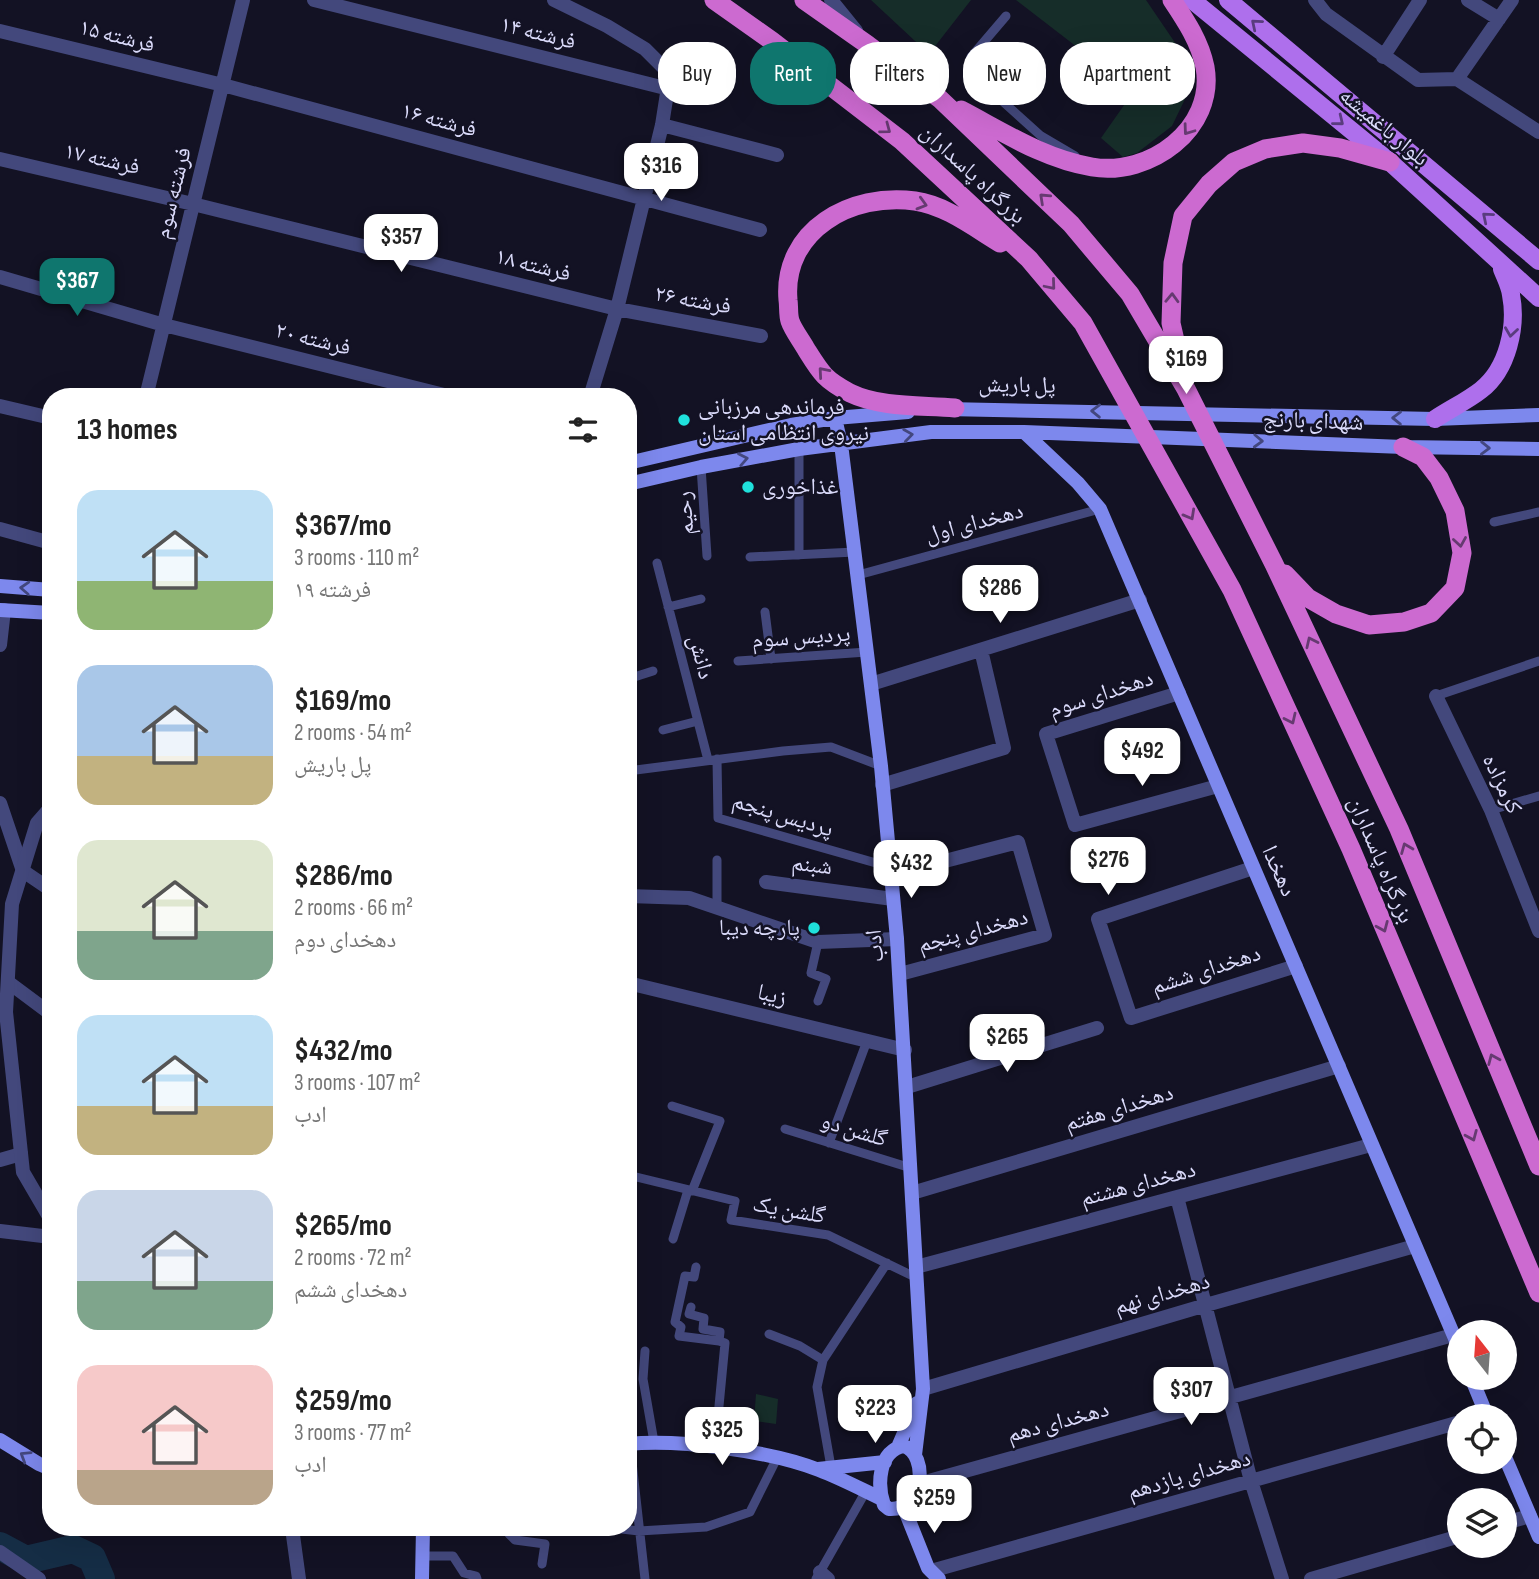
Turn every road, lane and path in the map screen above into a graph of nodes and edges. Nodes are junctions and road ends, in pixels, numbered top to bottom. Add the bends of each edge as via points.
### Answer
1 (243, 0) edge
2 (314, 0) edge
3 (554, 0) edge
4 (714, 0) edge
5 (803, 0) edge
6 (831, 0) edge
7 (1172, 0) edge
8 (1192, 0) edge
9 (1228, 0) edge
10 (1315, 0) edge
11 (1420, 0) edge
12 (1468, 0) edge
13 (1512, 0) edge
14 (1006, 16) dead end
15 (1499, 19) junction
16 (0, 31) edge
17 (865, 42) edge
18 (866, 42) edge
19 (1383, 57) junction
20 (658, 62) edge
21 (1457, 79) junction
22 (223, 85) junction
23 (658, 86) edge
24 (949, 104) edge
25 (666, 105) edge
26 (946, 105) edge
27 (662, 125) junction
28 (1539, 132) edge
29 (777, 155) dead end
30 (0, 159) edge
31 (1390, 162) junction
32 (1095, 168) junction
33 (644, 199) junction
34 (194, 204) junction
35 (760, 230) dead end
36 (1029, 259) junction
37 (1539, 261) edge
38 (1501, 265) junction
39 (0, 277) edge
40 (1539, 298) edge
41 (617, 309) junction
42 (164, 325) junction
43 (761, 335) dead end
44 (148, 388) edge
45 (416, 388) edge
46 (593, 388) edge
47 (1186, 389) junction
48 (0, 406) edge
49 (955, 408) junction
50 (1539, 415) edge
51 (42, 416) edge
52 (835, 418) junction
53 (1434, 418) junction
54 (1024, 432) junction
55 (841, 444) junction
56 (1403, 447) junction
57 (799, 449) junction
58 (1539, 449) edge
59 (637, 461) edge
60 (701, 467) junction
61 (637, 482) edge
62 (1100, 509) junction
63 (1539, 512) edge
64 (1494, 522) dead end
65 (0, 529) edge
66 (42, 541) edge
67 (855, 552) junction
68 (799, 555) junction
69 (708, 556) dead end
70 (750, 557) dead end
71 (657, 563) dead end
72 (1274, 564) junction
73 (858, 575) junction
74 (0, 586) edge
75 (42, 589) edge
76 (701, 599) dead end
77 (1140, 600) junction
78 (668, 607) junction
79 (2, 610) edge
80 (42, 612) edge
81 (765, 612) dead end
82 (0, 645) edge
83 (981, 650) junction
84 (867, 652) junction
85 (771, 659) junction
86 (738, 661) dead end
87 (1539, 661) edge
88 (653, 671) dead end
89 (637, 676) edge
90 (871, 684) junction
91 (1179, 693) junction
92 (1436, 696) joint
93 (698, 721) junction
94 (663, 730) dead end
95 (713, 760) junction
96 (881, 766) junction
97 (637, 770) edge
98 (882, 785) junction
99 (1217, 786) junction
100 (1539, 796) edge
101 (0, 803) edge
102 (1490, 810) junction
103 (42, 817) edge
104 (717, 860) dead end
105 (1253, 868) junction
106 (23, 871) junction
107 (891, 871) junction
108 (766, 882) dead end
109 (42, 884) edge
110 (637, 896) edge
111 (893, 899) junction
112 (717, 908) junction
113 (1539, 931) edge
114 (897, 939) junction
115 (818, 942) junction
116 (1296, 966) junction
117 (900, 974) junction
118 (8, 982) junction
119 (637, 986) edge
120 (818, 1001) dead end
121 (42, 1007) edge
122 (1097, 1028) dead end
123 (867, 1041) junction
124 (905, 1050) junction
125 (1339, 1066) junction
126 (907, 1087) junction
127 (672, 1106) dead end
128 (785, 1129) dead end
129 (829, 1143) junction
130 (1371, 1145) junction
131 (21, 1154) junction
132 (0, 1160) edge
133 (1539, 1167) edge
134 (911, 1168) junction
135 (637, 1177) edge
136 (690, 1190) junction
137 (912, 1193) junction
138 (1177, 1197) junction
139 (42, 1205) edge
140 (0, 1231) edge
141 (42, 1236) edge
142 (673, 1239) dead end
143 (1415, 1246) junction
144 (887, 1263) junction
145 (696, 1267) dead end
146 (917, 1272) junction
147 (1539, 1293) edge
148 (1206, 1305) junction
149 (691, 1307) dead end
150 (1447, 1321) edge
151 (769, 1334) dead end
152 (1447, 1337) edge
153 (719, 1341) junction
154 (645, 1351) dead end
155 (823, 1360) junction
156 (923, 1389) junction
157 (1230, 1398) junction
158 (1447, 1426) edge
159 (0, 1440) edge
160 (654, 1442) junction
161 (637, 1443) edge
162 (898, 1447) junction
163 (715, 1448) junction
164 (915, 1455) junction
165 (777, 1458) junction
166 (885, 1462) junction
167 (42, 1465) edge
168 (824, 1468) junction
169 (1512, 1474) edge
170 (1251, 1482) junction
171 (918, 1484) junction
172 (866, 1491) junction
173 (882, 1499) junction
174 (904, 1508) junction
175 (637, 1514) edge
176 (1530, 1516) junction
177 (1517, 1520) edge
178 (639, 1531) junction
179 (293, 1536) edge
180 (423, 1536) edge
181 (511, 1536) edge
182 (1539, 1537) edge
183 (1447, 1540) edge
184 (0, 1552) edge
185 (422, 1556) junction
186 (542, 1564) dead end
187 (931, 1574) edge
188 (821, 1577) edge
189 (39, 1579) edge
190 (299, 1579) edge
191 (422, 1579) edge
192 (477, 1579) edge
193 (645, 1579) edge
194 (1282, 1579) edge
195 (1311, 1579) edge

1 - 22 street, فرشته سوم
2 - 23 street, ۱۴ فرشته
3 - 20 street via 607,26
4 -> 36 highway, بزرگراه پاسداران via 902,141
5 - 17 highway, بزرگراه پاسداران
6 - 18 street
7 -> 32 highway via 1193,32 1205,68 1204,97 1195,120 1180,141 1156,158 1129,166
8 -> 31 main road, بلوار باغمیشه
37 -> 9 main road, بلوار باغمیشه
10 - 19 street via 1326,14
11 - 19 street
12 - 15 street
13 - 15 street
14 - 32 lane via 971,57 990,90 1041,136
15 - 21 street
16 - 22 street, ۱۵ فرشته
19 - 21 street via 1418,80
21 - 28 street
22 - 33 street, ۱۶ فرشته
22 - 34 street, فرشته سوم
24 - 32 highway via 1051,158
25 - 27 street
47 -> 26 highway, بزرگراه پاسداران via 1130,294 1071,224
27 - 29 street
27 - 33 street
30 - 34 street, ۱۷ فرشته
31 - 38 main road, بلوار باغمیشه
47 -> 31 highway via 1171,323 1173,263 1183,216 1209,184 1234,162 1265,149 1303,143
33 - 35 street, ۱۶ فرشته
33 - 41 street
34 - 41 street, ۱۸ فرشته
34 - 42 street, فرشته سوم
49 -> 36 highway via 883,402 852,394 822,376 790,321 786,280 799,249 819,225 849,206 885,199 917,201 951,214
36 -> 147 highway, بزرگراه پاسداران via 1083,323 1232,590 1351,849
38 - 40 main road, بلوار باغمیشه
38 -> 53 main road via 1511,293 1513,318 1501,365 1483,388
39 - 42 street, ۲۰ فرشته
41 - 43 street, ۲۶ فرشته
41 - 46 street
42 - 44 street, فرشته سوم
42 - 45 street, ۲۰ فرشته
47 - 72 highway, بزرگراه پاسداران
48 - 51 street
49 - 52 main road, پل باریش
53 -> 49 main road, پل باریش
50 - 53 main road, پل باریش
52 - 55 main road, ادب
52 - 59 main road, پل باریش
55 -> 54 main road, شهدای بارنج via 931,432
54 -> 56 main road, شهدای بارنج
54 - 62 main road, دهخدا
55 - 57 main road, شهدای بارنج
55 - 67 main road, ادب
56 -> 58 main road, شهدای بارنج
56 -> 72 highway via 1423,457 1439,478 1455,510 1459,532 1462,553 1455,588 1431,613 1404,622 1369,625 1336,614 1308,597
60 -> 57 main road, شهدای بارنج
57 - 68 lane
60 - 61 main road, شهدای بارنج
60 - 69 lane, رحیم
62 - 73 lane, دهخدای اول
62 - 77 main road, دهخدا
63 - 64 lane
65 - 66 street
67 - 68 lane
67 - 73 main road, ادب
68 - 70 lane
71 - 78 lane, دانش
133 -> 72 highway, بزرگراه پاسداران via 1399,829
73 - 84 main road, ادب
75 -> 74 main road
76 - 78 lane
77 - 83 street
77 - 91 main road, دهخدا
78 - 93 lane, دانش
79 - 80 main road
79 - 82 street
81 - 85 lane
83 - 90 street
83 - 98 street via 1004,748
84 - 85 lane, پردیس سوم
84 - 90 main road, ادب
85 - 86 lane, پردیس سوم
87 - 92 lane
88 - 89 lane
90 - 96 main road, ادب
91 - 99 main road, دهخدا
91 - 99 street, دهخدای سوم via 1046,734 1075,825
92 - 102 street, کرمزاده
93 - 94 lane
93 - 95 lane, دانش
95 - 96 lane via 831,747
95 - 97 lane
95 - 107 lane, پردیس پنجم via 718,818
96 - 98 main road, ادب
98 - 107 main road, ادب
99 - 105 main road, دهخدا
100 - 102 lane
101 - 106 street
102 - 113 street, کرمزاده
103 - 106 street
104 - 112 lane
105 - 116 main road, دهخدا
105 - 116 street, دهخدای ششم via 1098,919 1131,1018
106 - 109 street
106 - 118 street via 12,904
107 - 111 main road, ادب
107 - 117 street, دهخدای پنجم via 1018,842 1045,935
108 - 111 street, شبنم
110 - 112 street via 689,898
111 - 114 main road, ادب
112 - 115 street
114 - 115 street
114 - 117 main road, ادب
115 - 120 lane via 811,973 826,979
116 - 125 main road, دهخدا
117 - 124 main road, ادب
118 - 121 street
118 - 131 street via 6,1012
119 - 123 street, زیبا
122 - 126 street
123 - 124 street, زیبا
123 - 129 lane
124 - 126 main road, ادب
125 - 130 main road, دهخدا
125 - 137 street, دهخدای هفتم
126 - 134 main road, ادب
127 - 136 lane via 720,1121
128 - 129 lane, گلشن دو
129 - 134 lane, گلشن دو
130 - 138 street, دهخدای هشتم
130 - 143 main road, دهخدا
131 - 132 street
131 - 139 street via 23,1172
134 - 137 main road, ادب
135 - 136 lane, گلشن یک
136 - 142 lane
136 - 144 lane, گلشن یک via 735,1201 731,1220 828,1235
137 - 146 main road, ادب
138 - 146 street, دهخدای هشتم
138 - 148 street
140 - 141 street
143 - 148 street, دهخدای نهم
143 - 150 main road, دهخدا
144 - 146 lane, گلشن یک
144 - 155 lane
145 - 153 lane via 694,1277 685,1276 675,1322 681,1327 679,1336
146 - 156 main road, ادب
148 - 156 street, دهخدای نهم
148 - 157 street
149 - 153 lane via 689,1314 704,1318 703,1329 720,1332
151 - 155 lane
152 - 157 street, دهخدای دهم
153 - 163 lane via 724,1343
154 - 160 lane via 643,1379
155 - 168 lane via 817,1387
156 - 162 main road
156 - 164 main road, ادب
157 - 170 street
157 - 171 street, دهخدای دهم
158 - 170 street, دهخدای یازدهم
167 -> 159 main road
160 - 161 main road
160 - 163 main road
162 - 164 main road via 911,1448
162 - 166 main road
163 - 165 main road
164 - 171 main road
165 - 168 main road
165 - 178 lane via 750,1511 706,1527
166 - 168 main road
166 - 173 main road via 879,1480
168 - 172 main road
169 - 176 main road
170 - 187 street, دهخدای یازدهم
170 - 194 street
171 - 174 main road
172 - 173 main road
172 - 188 lane
173 - 174 main road via 889,1509
174 - 187 main road
175 - 178 lane
176 - 177 street
176 - 182 main road
178 - 193 lane
179 - 190 street
180 - 185 main road
181 - 186 lane via 545,1544
183 - 195 street
184 - 189 street
185 - 191 main road
185 - 192 lane via 453,1556 464,1573

